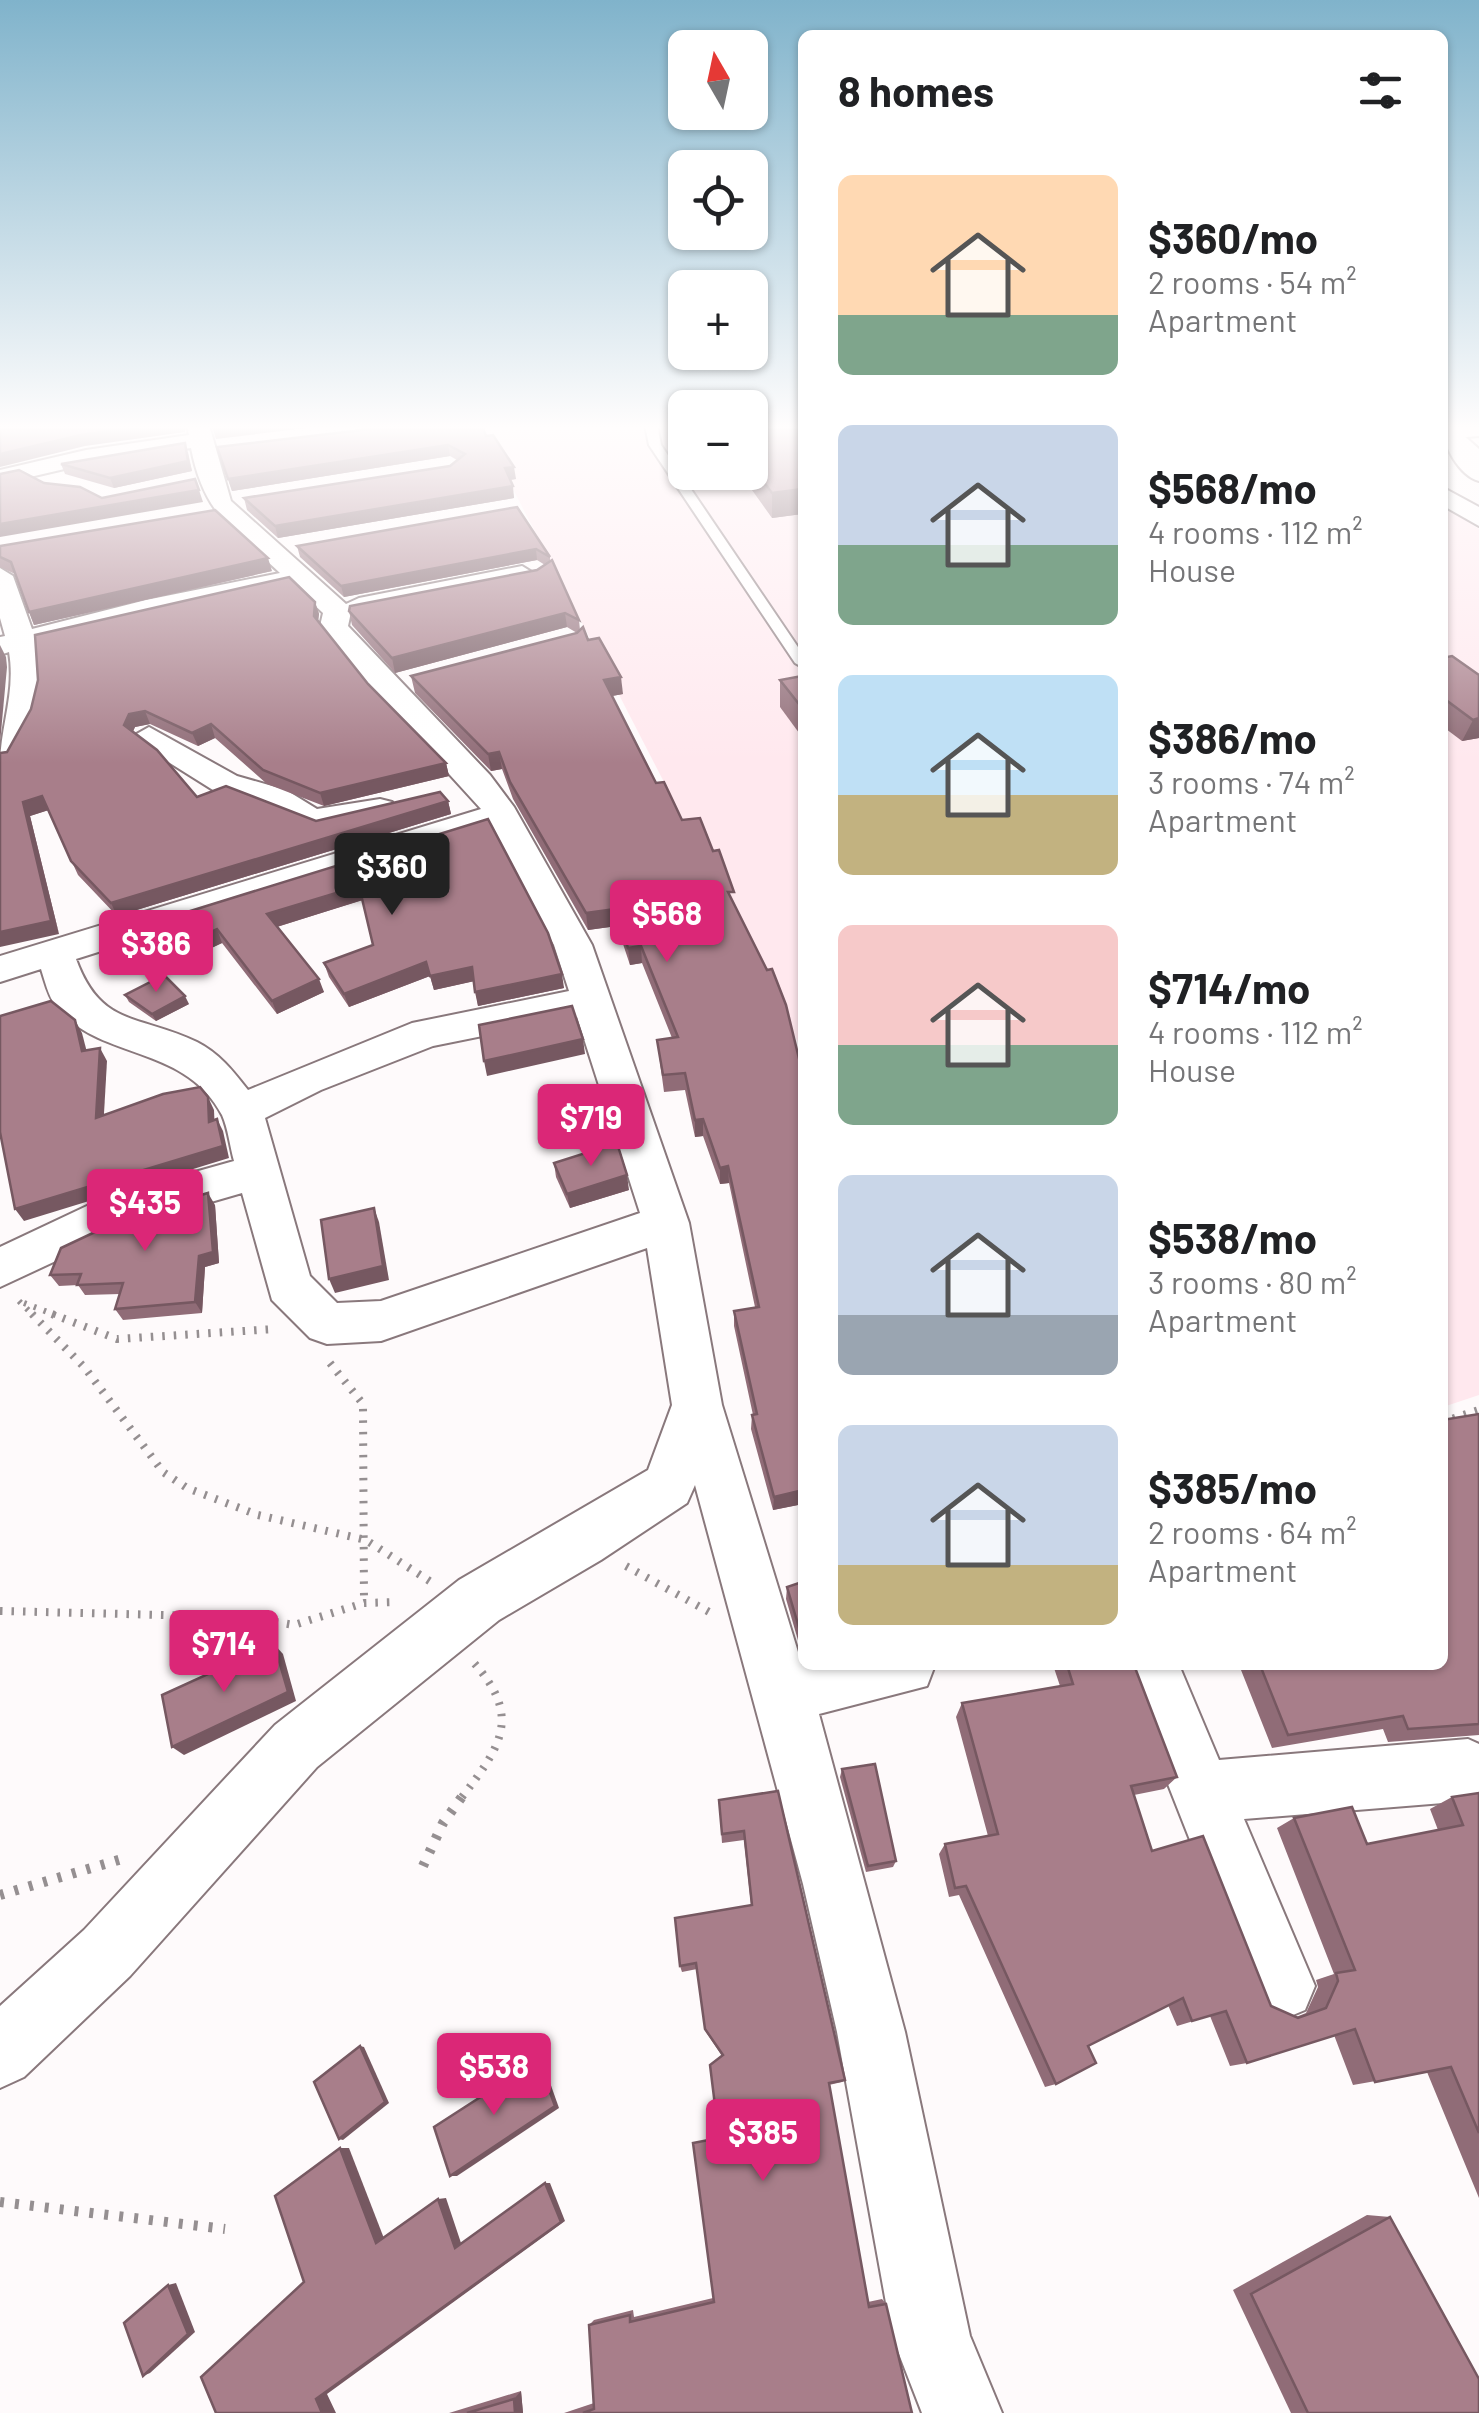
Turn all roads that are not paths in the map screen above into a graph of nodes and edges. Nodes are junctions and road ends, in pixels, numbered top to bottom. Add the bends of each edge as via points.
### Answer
1 (273, 538) edge
2 (717, 538) edge
3 (293, 558) junction
4 (538, 572) edge
5 (0, 576) edge
6 (338, 611) junction
7 (11, 644) edge
8 (798, 657) edge
9 (149, 736) dead end
10 (0, 756) edge
11 (456, 798) junction
12 (54, 951) junction
13 (0, 969) edge
14 (589, 1001) junction
15 (242, 1111) junction
16 (261, 1170) junction
17 (666, 1223) junction
18 (9, 1288) edge
19 (697, 1405) junction
20 (798, 1668) edge
21 (777, 1669) junction
22 (1152, 1670) edge
23 (1468, 1770) dead end
24 (1202, 1792) junction
25 (1281, 1986) dead end
26 (0, 2052) edge
27 (931, 2336) junction
28 (939, 2413) edge
29 (962, 2413) edge

1 - 3 street
2 - 8 lane
3 - 6 street
3 - 7 street via 161,604
4 - 6 street
5 - 7 street
6 - 11 street via 334,626 403,683
7 - 10 street via 31,685 24,714
9 - 11 street via 225,782 274,796 319,821
11 - 12 street
11 - 14 street via 573,944
12 - 13 street
12 - 15 street via 71,999 100,1022 205,1066
14 - 15 street via 426,1033
14 - 17 street
15 - 16 street
16 - 17 street via 290,1286 314,1325 381,1321
16 - 18 street via 122,1210
17 - 19 street
19 - 21 street
19 - 26 street via 668,1486 458,1611 296,1746 107,1953
20 - 21 street
21 - 27 street via 871,2032
22 - 24 street
23 - 24 street
24 - 25 street
27 - 28 street
27 - 29 street

